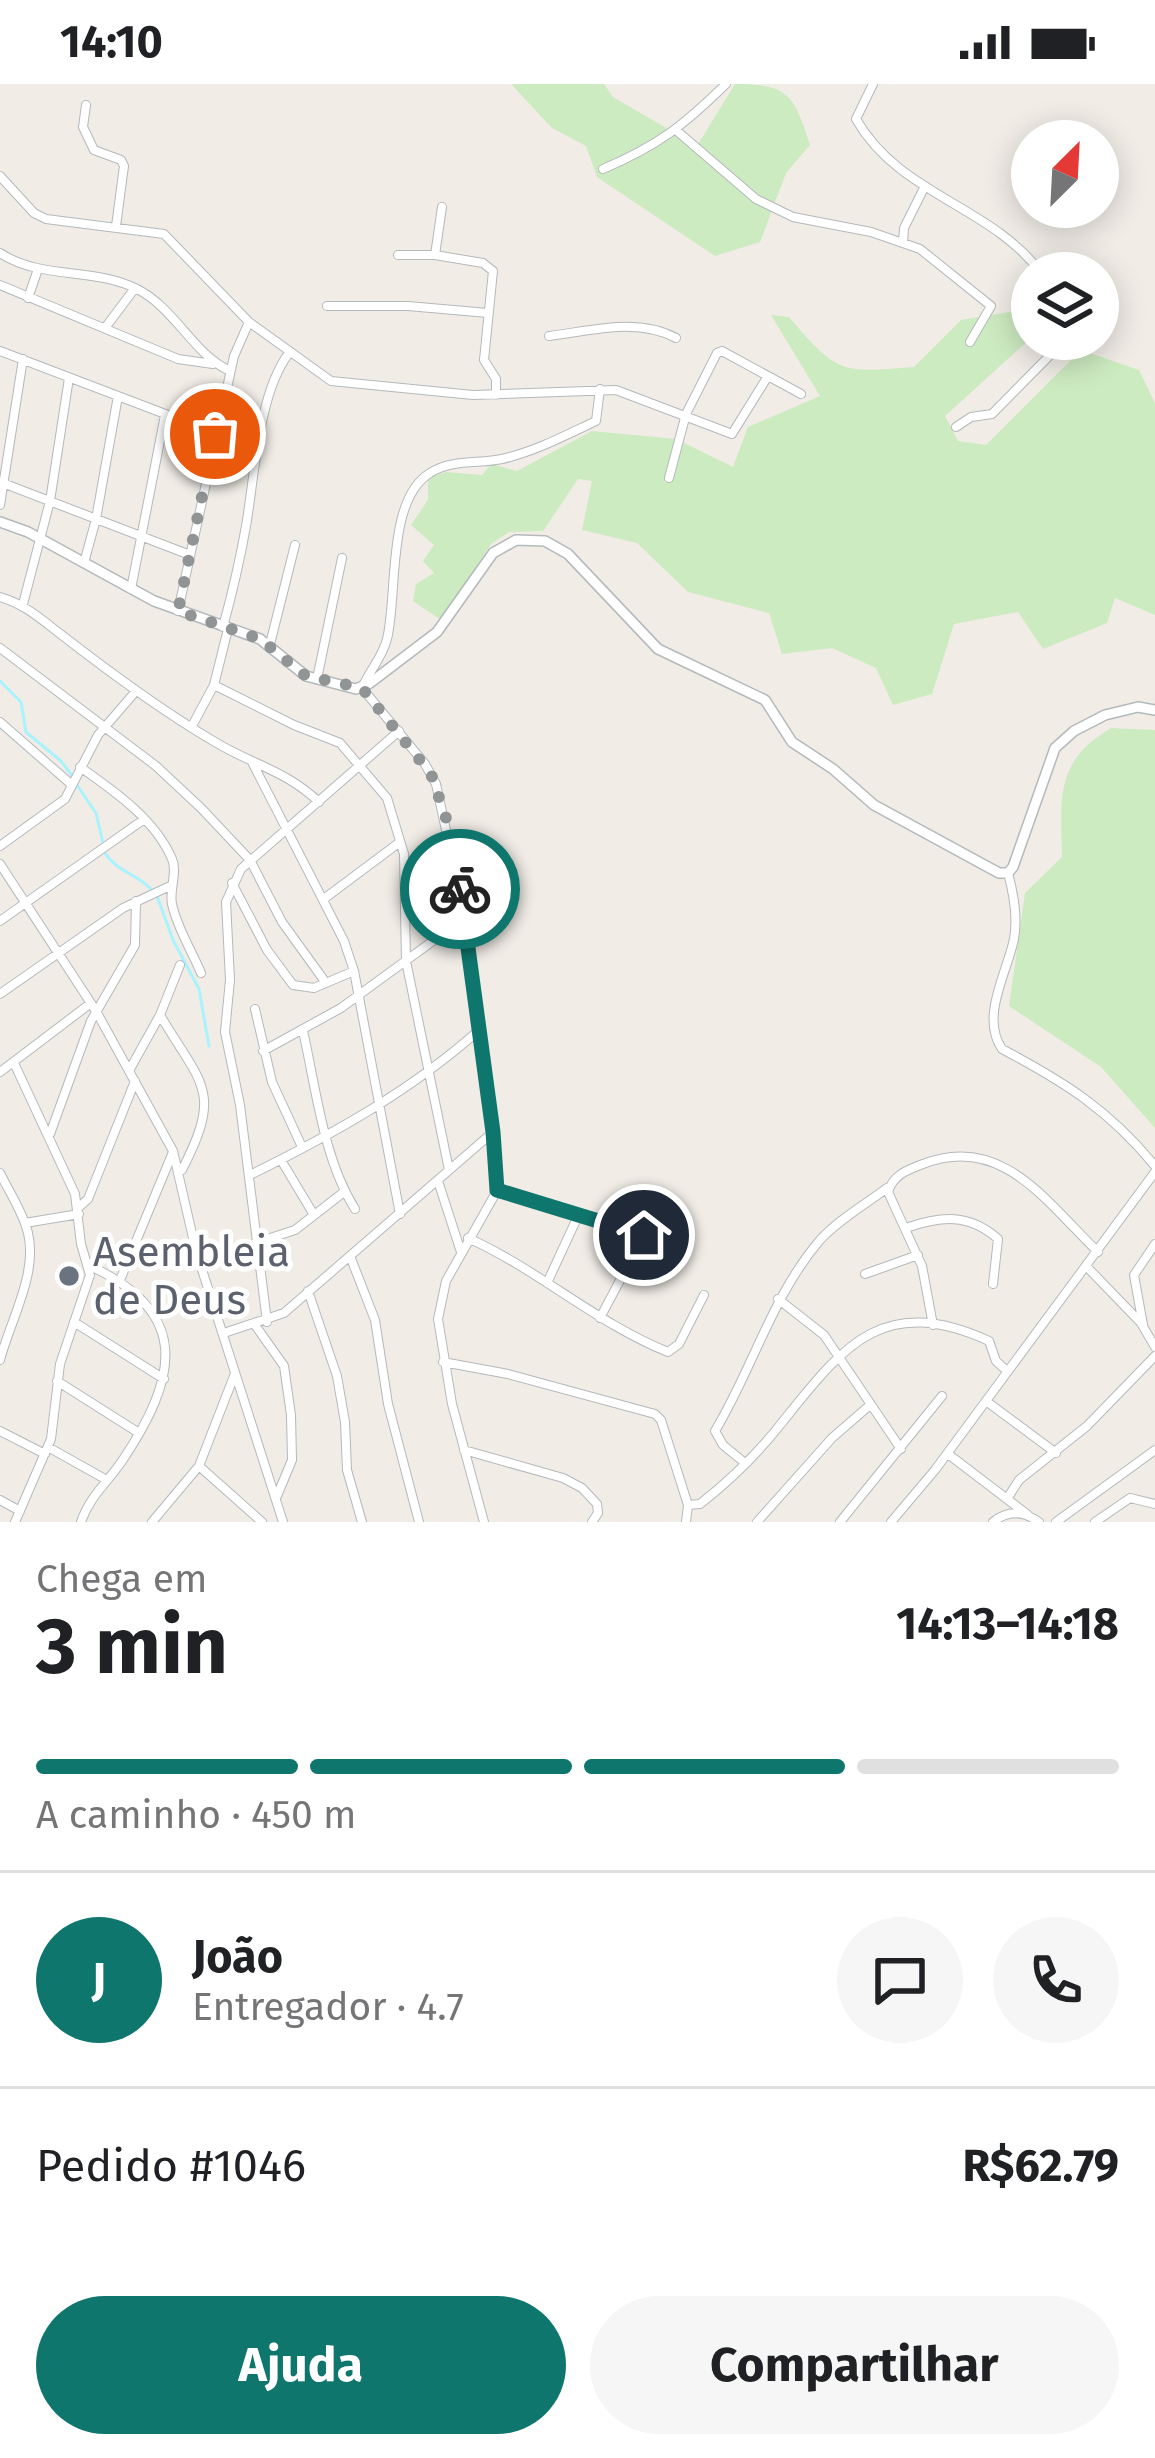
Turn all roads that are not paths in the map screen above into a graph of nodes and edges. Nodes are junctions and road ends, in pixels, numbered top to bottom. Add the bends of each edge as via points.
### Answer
1 (726, 84) edge
2 (873, 84) edge
3 (86, 105) dead end
4 (677, 131) junction
5 (603, 169) dead end
6 (0, 176) edge
7 (924, 188) junction
8 (442, 207) dead end
9 (116, 226) junction
10 (903, 243) junction
11 (1026, 252) edge
12 (0, 253) edge
13 (398, 255) dead end
14 (435, 255) junction
15 (38, 269) junction
16 (0, 285) edge
17 (135, 288) junction
18 (28, 298) junction
19 (327, 306) dead end
20 (488, 313) junction
21 (249, 322) junction
22 (105, 328) junction
23 (549, 336) dead end
24 (676, 338) dead end
25 (970, 342) dead end
26 (0, 351) edge
27 (289, 353) junction
28 (23, 359) junction
29 (1045, 360) edge
30 (215, 364) junction
31 (230, 371) junction
32 (768, 376) junction
33 (69, 377) junction
34 (600, 389) junction
35 (801, 394) dead end
36 (496, 395) junction
37 (118, 396) junction
38 (165, 415) junction
39 (686, 415) junction
40 (956, 427) dead end
41 (215, 434) junction
42 (669, 478) dead end
43 (2, 483) edge
44 (50, 501) junction
45 (0, 505) edge
46 (96, 519) junction
47 (0, 522) edge
48 (144, 538) junction
49 (40, 540) junction
50 (295, 544) dead end
51 (190, 555) junction
52 (342, 559) dead end
53 (84, 563) junction
54 (131, 590) junction
55 (0, 597) edge
56 (22, 604) junction
57 (178, 611) junction
58 (226, 628) junction
59 (270, 644) junction
60 (0, 648) edge
61 (317, 680) junction
62 (214, 685) junction
63 (362, 688) junction
64 (136, 691) junction
65 (1155, 710) edge
66 (0, 722) edge
67 (192, 726) junction
68 (106, 728) junction
69 (399, 731) junction
70 (252, 762) junction
71 (361, 764) junction
72 (80, 769) junction
73 (72, 784) junction
74 (319, 802) junction
75 (143, 820) junction
76 (289, 827) junction
77 (401, 841) junction
78 (0, 845) edge
79 (250, 860) junction
80 (0, 864) edge
81 (1011, 870) junction
82 (232, 883) junction
83 (170, 886) junction
84 (325, 898) junction
85 (27, 901) junction
86 (136, 901) junction
87 (465, 918) junction
88 (0, 921) edge
89 (60, 952) junction
90 (406, 961) junction
91 (180, 965) dead end
92 (354, 971) junction
93 (201, 974) dead end
94 (326, 983) junction
95 (0, 994) edge
96 (359, 996) junction
97 (94, 1007) junction
98 (255, 1009) dead end
99 (160, 1015) junction
100 (479, 1030) junction
101 (303, 1031) junction
102 (263, 1052) junction
103 (14, 1063) junction
104 (130, 1069) junction
105 (0, 1072) edge
106 (431, 1072) junction
107 (135, 1079) junction
108 (378, 1108) junction
109 (493, 1132) junction
110 (49, 1136) junction
111 (327, 1136) junction
112 (302, 1147) junction
113 (173, 1151) junction
114 (281, 1160) junction
115 (1155, 1169) edge
116 (449, 1170) junction
117 (181, 1172) junction
118 (0, 1173) edge
119 (250, 1175) junction
120 (439, 1181) junction
121 (3, 1186) edge
122 (889, 1187) junction
123 (497, 1190) junction
124 (344, 1192) junction
125 (355, 1209) dead end
126 (79, 1211) junction
127 (400, 1214) junction
128 (314, 1215) junction
129 (578, 1216) junction
130 (25, 1223) junction
131 (906, 1228) junction
132 (644, 1235) junction
133 (469, 1238) junction
134 (255, 1243) junction
135 (682, 1244) dead end
136 (1155, 1244) edge
137 (461, 1252) junction
138 (1098, 1252) junction
139 (918, 1255) junction
140 (350, 1256) junction
141 (90, 1266) junction
142 (1087, 1267) junction
143 (865, 1274) dead end
144 (120, 1280) junction
145 (548, 1283) junction
146 (993, 1284) dead end
147 (308, 1291) junction
148 (704, 1295) dead end
149 (778, 1299) junction
150 (600, 1318) junction
151 (74, 1322) junction
152 (267, 1322) junction
153 (1140, 1322) junction
154 (255, 1325) junction
155 (933, 1325) junction
156 (4, 1328) edge
157 (224, 1334) junction
158 (1155, 1351) edge
159 (840, 1355) junction
160 (0, 1360) edge
161 (443, 1362) junction
162 (1006, 1371) junction
163 (235, 1375) junction
164 (165, 1380) junction
165 (56, 1381) junction
166 (943, 1396) dead end
167 (986, 1401) junction
168 (870, 1405) junction
169 (0, 1431) edge
170 (139, 1433) junction
171 (901, 1449) junction
172 (46, 1450) junction
173 (462, 1450) junction
174 (1155, 1450) edge
175 (1056, 1453) junction
176 (947, 1454) junction
177 (745, 1462) junction
178 (199, 1466) junction
179 (106, 1480) junction
180 (277, 1497) junction
181 (1007, 1499) junction
182 (0, 1500) edge
183 (688, 1504) junction
184 (1155, 1504) edge
185 (20, 1511) junction
186 (1028, 1515) junction
187 (15, 1522) edge
188 (81, 1522) edge
189 (152, 1522) edge
190 (262, 1522) edge
191 (283, 1522) edge
192 (362, 1522) edge
193 (419, 1522) edge
194 (484, 1522) edge
195 (592, 1522) edge
196 (686, 1522) edge
197 (757, 1522) edge
198 (840, 1522) edge
199 (891, 1522) edge
200 (993, 1522) edge
201 (1040, 1522) edge
202 (1056, 1522) edge
203 (1095, 1522) edge

1 - 4 street
2 - 7 street via 856,116 872,143
3 - 9 street via 83,127 94,150 124,166
4 - 5 street
4 - 10 street via 756,199 793,218
6 - 9 street via 46,219
7 - 10 street
7 - 11 street
8 - 14 street
9 - 21 street via 164,234
10 - 25 street via 991,306
12 - 15 street
13 - 14 street
14 - 20 street via 493,271
15 - 17 street
15 - 18 street
16 - 18 street
17 - 22 street
17 - 30 street
18 - 22 street
19 - 20 street
20 - 36 street via 484,360
21 - 27 street
21 - 31 street
22 - 30 street
23 - 24 street via 634,326
26 - 28 street
27 - 36 street via 331,381
27 - 58 street via 267,407
28 - 33 street
28 - 43 street
29 - 40 street via 992,414
30 - 31 street
31 - 41 street
32 - 35 street
32 - 39 street via 732,434
32 - 39 street via 717,353
33 - 37 street
33 - 44 street
34 - 36 street
34 - 39 street via 628,391
34 - 63 street via 593,423 571,436 434,470 421,482 393,556 386,642
37 - 38 street
37 - 46 street
38 - 41 street
38 - 48 street
39 - 42 street
41 - 51 street
43 - 44 street
43 - 45 street
44 - 46 street
44 - 49 street
46 - 48 street
46 - 53 street
47 - 49 street
48 - 51 street
48 - 54 street
49 - 53 street
49 - 56 street
50 - 59 street
51 - 57 street
52 - 61 street
53 - 54 street
54 - 57 street
55 - 56 street
56 - 64 street
57 - 58 street
58 - 59 street
58 - 62 street
59 - 61 street
60 - 68 street
61 - 63 street
62 - 67 street
62 - 71 street via 340,743
63 - 69 street
63 - 81 street via 437,632 493,553 516,540 545,541 568,554 653,645 765,700 787,736 874,805 989,869
64 - 67 street
64 - 68 street
65 - 81 street via 1105,715 1055,748
66 - 73 street
67 - 70 street
68 - 72 street
68 - 79 street
69 - 71 street
69 - 87 street via 436,784
70 - 74 street via 287,775
70 - 76 street
71 - 74 street
71 - 77 street via 388,798
72 - 73 street
72 - 75 street
73 - 78 street via 65,799
74 - 76 street
75 - 83 street via 173,861
75 - 85 street
76 - 79 street
76 - 84 street
77 - 84 street
77 - 90 street
79 - 82 street
79 - 94 street
80 - 85 street
81 - 115 street via 1015,929 996,1008 997,1041 1090,1100
82 - 94 street via 288,980 300,988
82 - 119 street via 225,1032
83 - 86 street
83 - 93 street
84 - 92 street
85 - 88 street
85 - 89 street
86 - 89 street
86 - 97 street via 135,945
87 - 90 street
87 - 100 street
89 - 95 street
89 - 97 street
90 - 96 street
90 - 106 street
91 - 99 street
92 - 94 street
92 - 96 street
96 - 101 street
96 - 108 street
97 - 103 street
97 - 104 street
97 - 110 street
98 - 102 street
99 - 104 street
99 - 117 street via 206,1094 205,1118
100 - 106 street
100 - 109 street
101 - 102 street
101 - 111 street
102 - 112 street
103 - 105 street
103 - 110 street
104 - 107 street
106 - 108 street
106 - 116 street
107 - 113 street
107 - 126 street
108 - 111 street
108 - 127 street
109 - 116 street
109 - 123 street
110 - 126 street
111 - 112 street
111 - 124 street
112 - 114 street
113 - 117 street
113 - 144 street
114 - 119 street
114 - 128 street
115 - 138 street
116 - 120 street
117 - 157 street
118 - 121 street
119 - 134 street
120 - 127 street
120 - 137 street
121 - 130 street
122 - 131 street
122 - 138 street via 920,1165 977,1155 1028,1182
122 - 149 street via 823,1236
123 - 129 street
123 - 133 street
124 - 125 street
124 - 128 street
126 - 130 street
126 - 141 street
127 - 140 street
128 - 134 street
129 - 132 street
129 - 145 street
130 - 156 street via 30,1262
131 - 139 street
131 - 146 street via 946,1218 984,1226 998,1239
132 - 135 street
132 - 150 street
133 - 137 street
133 - 145 street
134 - 152 street
136 - 153 street via 1134,1275
137 - 161 street via 439,1319
138 - 142 street
139 - 143 street
139 - 155 street
140 - 147 street
140 - 193 street via 375,1320
141 - 144 street
141 - 151 street
142 - 153 street
142 - 162 street
144 - 164 street via 153,1313
145 - 150 street
147 - 152 street
147 - 192 street via 337,1376 347,1470
148 - 150 street via 668,1352
149 - 159 street
149 - 177 street via 716,1431
151 - 164 street
151 - 165 street
152 - 154 street
153 - 158 street
154 - 157 street
154 - 180 street via 281,1361 291,1415 292,1460
155 - 159 street via 881,1327
155 - 162 street via 986,1339
156 - 160 street
157 - 163 street
158 - 175 street
159 - 168 street
159 - 177 street
161 - 173 street
161 - 183 street via 661,1420
162 - 167 street
163 - 178 street
163 - 180 street
164 - 170 street
165 - 170 street
165 - 172 street
166 - 171 street
167 - 175 street
167 - 176 street
168 - 171 street
168 - 197 street
169 - 172 street
170 - 179 street
171 - 198 street
172 - 179 street
172 - 185 street
173 - 194 street
173 - 195 street via 573,1483 597,1504
174 - 202 street
175 - 181 street
176 - 181 street
176 - 199 street
177 - 183 street via 704,1502
178 - 189 street
178 - 190 street
179 - 188 street
180 - 191 street
181 - 186 street
182 - 185 street
183 - 196 street
184 - 203 street via 1130,1498
185 - 187 street
186 - 200 street
186 - 201 street

